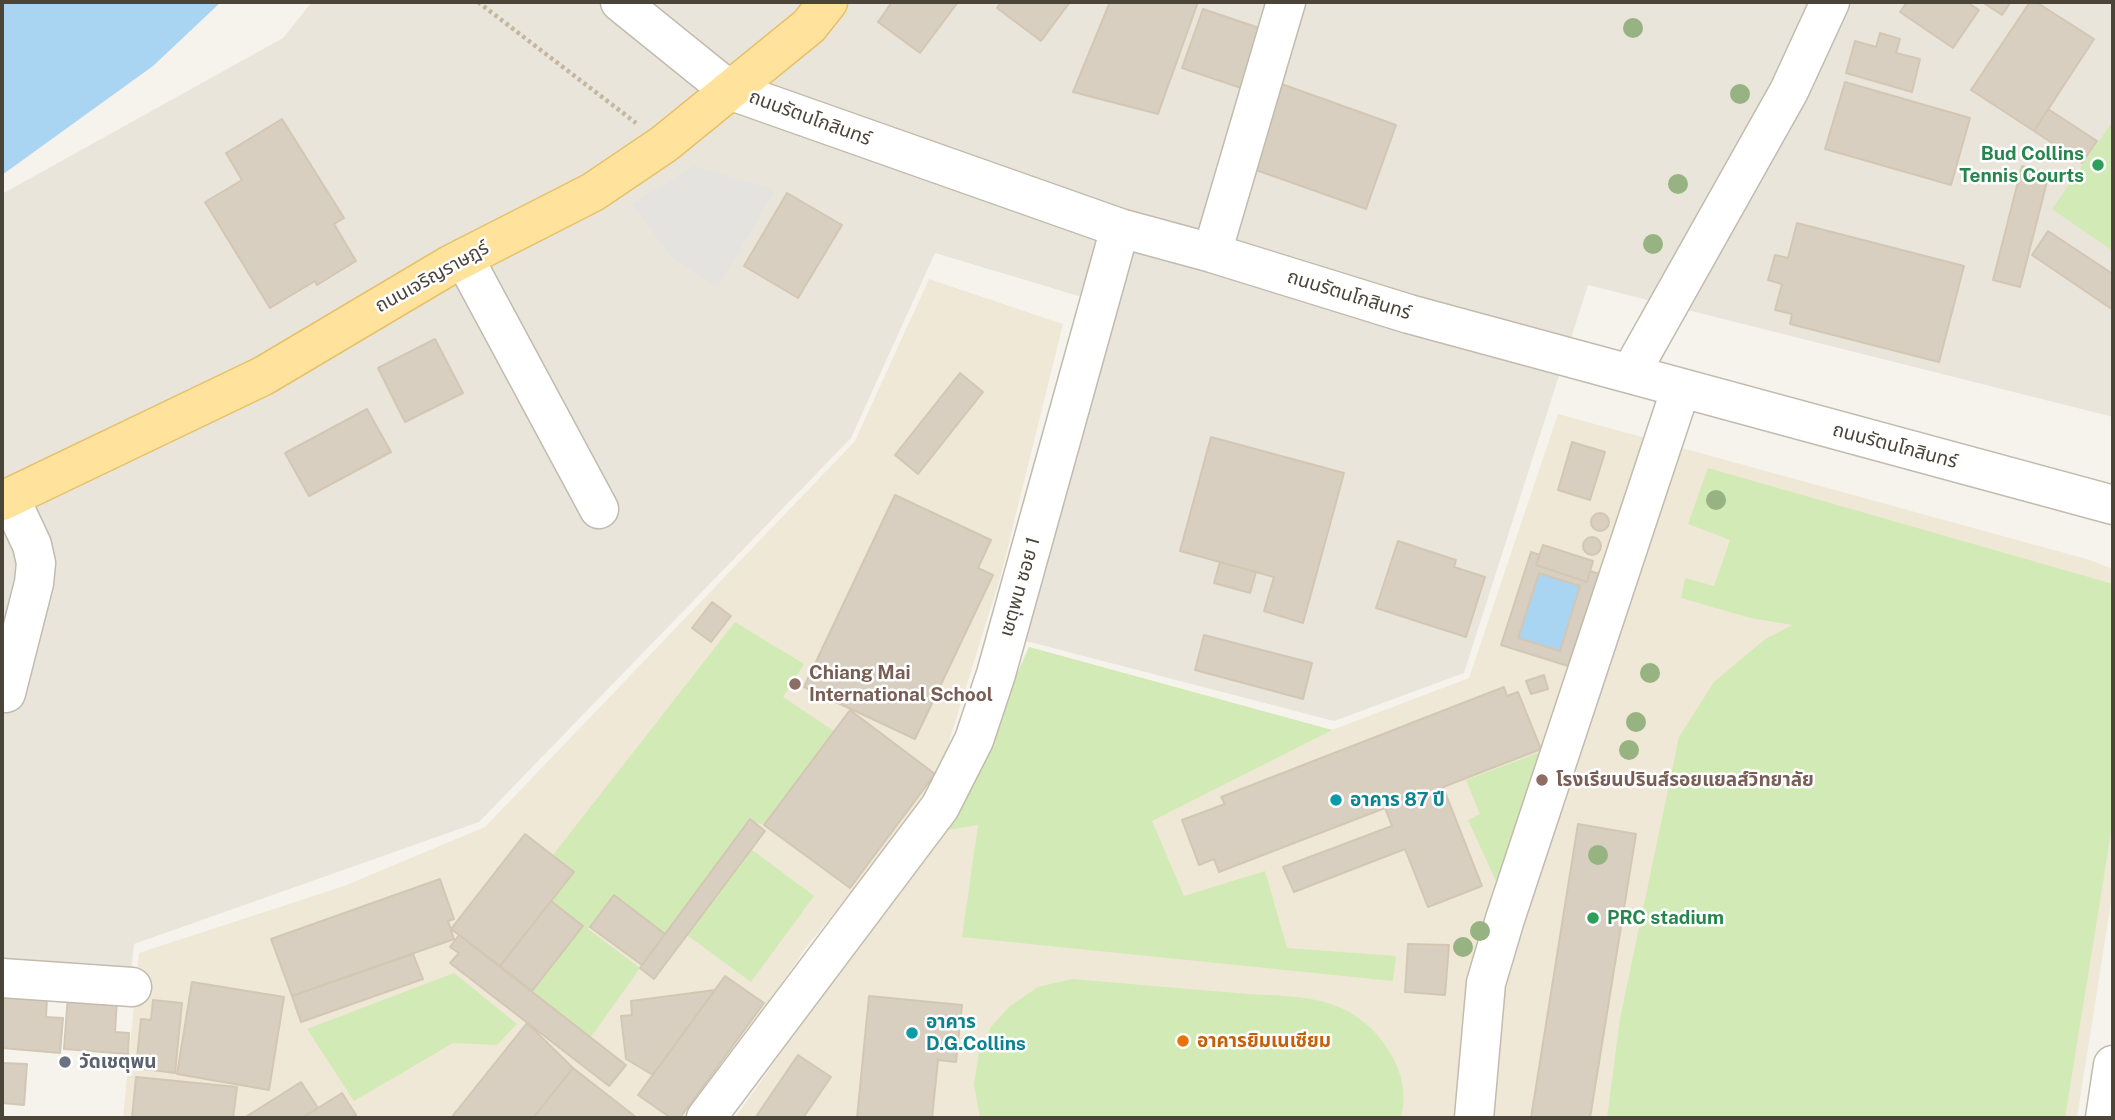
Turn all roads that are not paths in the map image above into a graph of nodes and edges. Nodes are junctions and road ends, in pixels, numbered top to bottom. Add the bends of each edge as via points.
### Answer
1 (620, 2) edge
2 (828, 2) edge
3 (1286, 2) edge
4 (1830, 2) edge
5 (729, 90) junction
6 (1120, 229) junction
7 (1212, 253) junction
8 (464, 258) junction
9 (1630, 374) junction
10 (1681, 388) junction
11 (6, 499) edge
12 (2113, 505) edge
13 (599, 509) dead end
14 (6, 693) dead end
15 (2, 978) edge
16 (132, 987) dead end
17 (2113, 1065) edge
18 (706, 1118) edge
19 (1474, 1118) edge
20 (2105, 1118) edge

1 - 5 street, ถนนรัตนโกสินทร์
2 - 5 main road, ถนนเจริญราษฎร์ via 810,26
3 - 7 street
4 - 9 street via 1789,91
5 - 6 street, ถนนรัตนโกสินทร์
5 - 8 main road, ถนนเจริญราษฎร์ via 664,144 593,192
6 - 7 street, ถนนรัตนโกสินทร์
6 - 18 street, เชตุพน ซอย 1 via 974,740 940,807
7 - 9 street, ถนนรัตนโกสินทร์ via 1409,314
8 - 11 main road, ถนนเจริญราษฎร์ via 262,376
8 - 13 street
9 - 10 street, ถนนรัตนโกสินทร์
10 - 12 street, ถนนรัตนโกสินทร์
10 - 19 street via 1486,983
11 - 14 street via 32,545 36,563
15 - 16 street
17 - 20 street

